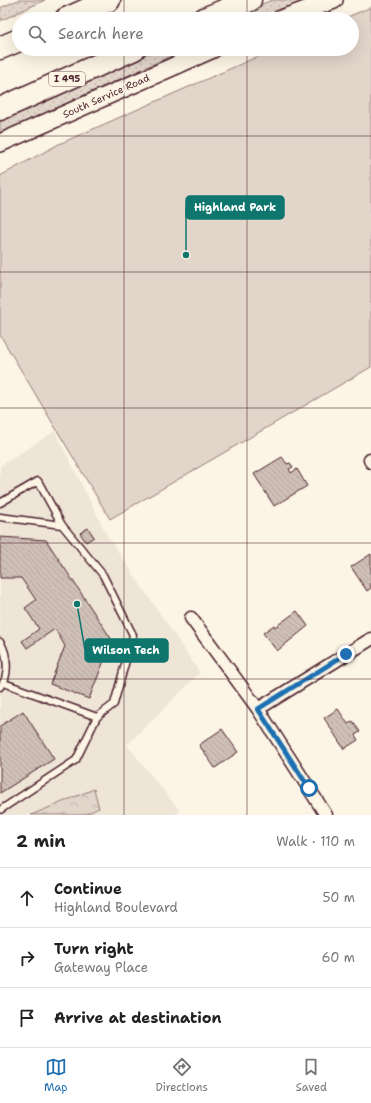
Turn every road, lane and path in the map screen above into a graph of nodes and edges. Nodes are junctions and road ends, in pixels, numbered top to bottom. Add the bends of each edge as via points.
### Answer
1 (109, 0) edge
2 (250, 0) edge
3 (334, 0) edge
4 (82, 12) edge
5 (221, 12) edge
6 (301, 12) edge
7 (12, 43) edge
8 (0, 48) edge
9 (118, 56) edge
10 (197, 56) edge
11 (0, 109) edge
12 (0, 143) edge
13 (0, 503) edge
14 (0, 517) edge
15 (62, 525) junction
16 (191, 618) dead end
17 (371, 639) edge
18 (0, 642) edge
19 (2, 686) edge
20 (258, 709) junction
21 (97, 716) junction
22 (0, 810) edge
23 (326, 815) edge

1 - 4 highway
2 - 5 highway
3 - 6 main road
7 - 8 highway
9 - 11 highway, I 495
10 - 12 main road, South Service Road
13 - 15 lane via 38,481
14 - 15 lane
15 - 21 lane via 103,576 133,635 114,704
16 - 20 street
17 - 20 street
18 - 19 lane via 7,663
19 - 21 lane
20 - 23 street
21 - 22 lane via 76,760

